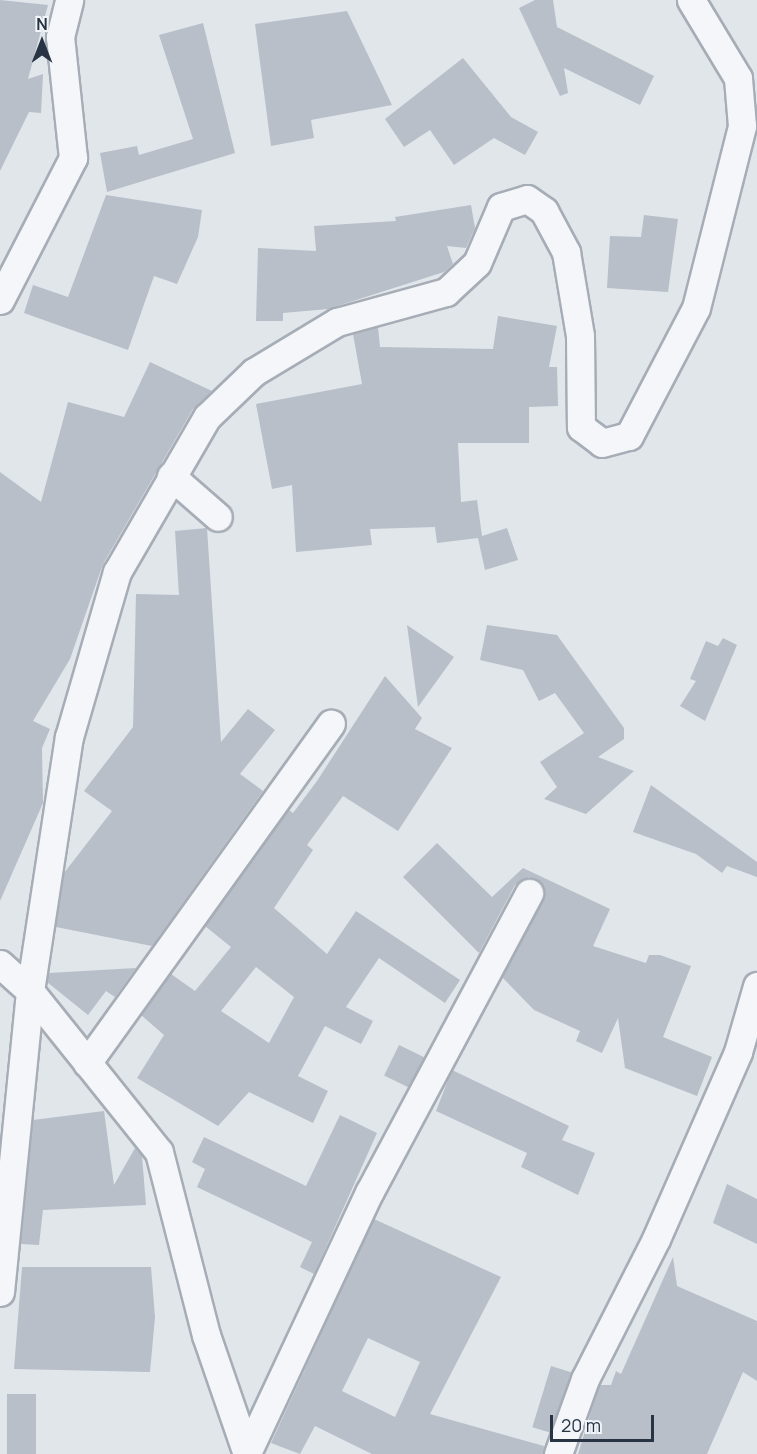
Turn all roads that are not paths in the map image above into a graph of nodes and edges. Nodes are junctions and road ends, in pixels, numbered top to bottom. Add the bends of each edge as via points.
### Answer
1 (69, 0) edge
2 (691, 0) edge
3 (0, 300) edge
4 (171, 476) junction
5 (218, 517) dead end
6 (331, 724) dead end
7 (529, 893) dead end
8 (0, 964) edge
9 (757, 986) edge
10 (30, 991) junction
11 (87, 1063) junction
12 (0, 1292) edge
13 (248, 1454) edge
14 (558, 1454) edge

1 - 3 street via 60,37 73,158
2 - 4 street via 738,78 742,126 696,308 629,436 602,443 581,427 580,336 566,252 544,211 527,199 501,207 477,263 446,292 337,322 254,372 207,417
4 - 5 street
4 - 10 street via 117,572 69,737
6 - 11 street
7 - 13 street via 370,1191
8 - 10 street
9 - 14 street via 738,1052 656,1239 585,1379
10 - 11 street
10 - 12 street
11 - 13 street via 159,1152 206,1335

